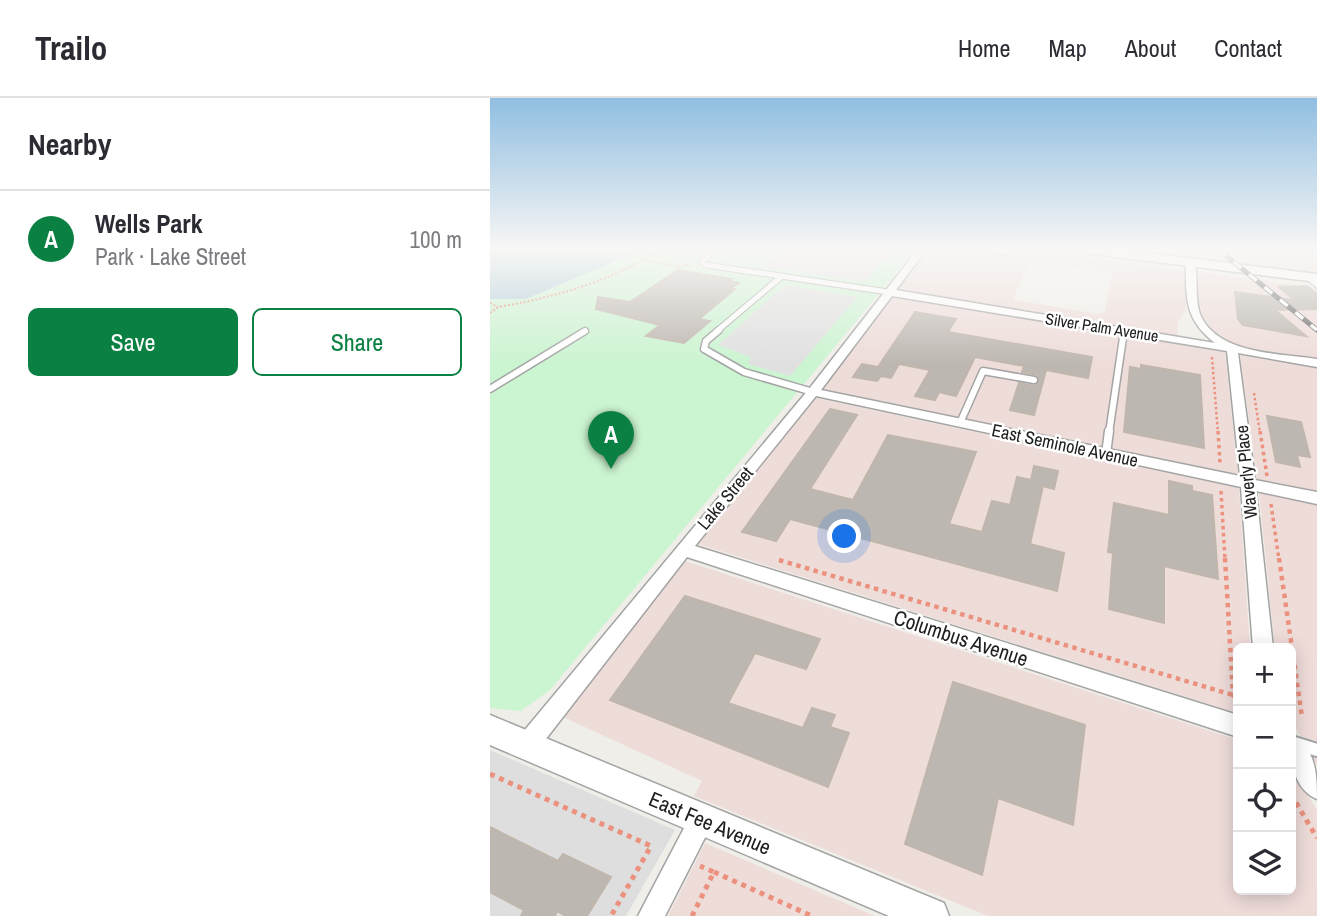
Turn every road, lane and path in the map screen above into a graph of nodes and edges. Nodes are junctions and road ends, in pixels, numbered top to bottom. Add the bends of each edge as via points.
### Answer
1 (586, 287) edge
2 (769, 287) edge
3 (856, 287) edge
4 (892, 287) edge
5 (1189, 287) edge
6 (888, 292) junction
7 (490, 303) edge
8 (498, 307) junction
9 (490, 313) edge
10 (1186, 327) junction
11 (585, 331) dead end
12 (1124, 331) junction
13 (1232, 354) junction
14 (1317, 363) edge
15 (1034, 380) dead end
16 (490, 389) edge
17 (1254, 390) dead end
18 (813, 392) junction
19 (960, 423) junction
20 (1107, 454) junction
21 (1220, 470) junction
22 (1248, 484) junction
23 (1269, 488) junction
24 (1317, 498) edge
25 (683, 549) junction
26 (779, 560) dead end
27 (1263, 643) edge
28 (1233, 695) joint
29 (1302, 717) dead end
30 (1233, 724) edge
31 (490, 730) edge
32 (527, 745) junction
33 (1296, 746) edge
34 (1317, 750) edge
35 (1296, 753) edge
36 (490, 774) edge
37 (1317, 787) edge
38 (1296, 802) edge
39 (702, 820) junction
40 (1317, 838) edge
41 (714, 872) dead end
42 (611, 916) edge
43 (651, 916) edge
44 (812, 916) edge
45 (931, 916) edge

1 - 8 path
2 - 18 lane via 706,341 704,349 744,372
3 - 6 lane
4 - 6 street, Lake Street
5 - 10 street
6 - 12 street, Silver Palm Avenue
6 - 18 street, Lake Street
7 - 8 path
8 - 9 path
10 - 12 street, Silver Palm Avenue
10 - 13 street, Silver Palm Avenue
10 - 13 street via 1212,337
11 - 16 lane
12 - 20 lane
13 - 14 street, Silver Palm Avenue
13 - 21 path via 1212,356
13 - 22 street, Waverly Place
15 - 19 lane via 983,371
17 - 23 path
18 - 19 street, East Seminole Avenue
18 - 25 street, Lake Street
19 - 20 street, East Seminole Avenue
20 - 21 street, East Seminole Avenue
21 - 22 street, East Seminole Avenue
21 - 28 path
22 - 23 street, East Seminole Avenue
22 - 27 street, Waverly Place
23 - 24 street, East Seminole Avenue
23 - 29 path
25 - 30 street, Columbus Avenue
25 - 32 street, Lake Street
26 - 28 path
31 - 32 street, East Fee Avenue
32 - 39 street, East Fee Avenue
33 - 34 lane
35 - 37 street
36 - 42 path via 651,846
38 - 40 path
39 - 43 street
39 - 45 street, East Fee Avenue
41 - 44 path

